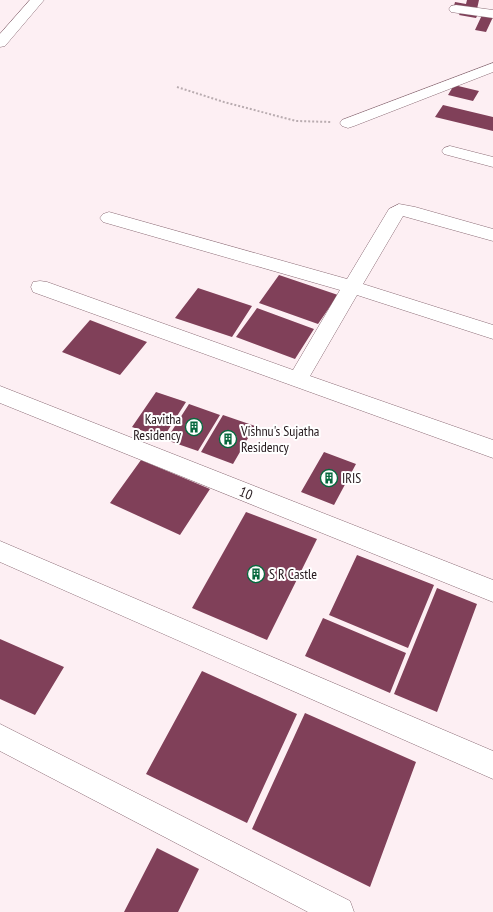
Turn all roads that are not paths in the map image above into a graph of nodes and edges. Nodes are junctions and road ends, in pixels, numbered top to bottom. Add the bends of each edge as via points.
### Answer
1 (37, 0) edge
2 (456, 9) dead end
3 (493, 14) edge
4 (0, 43) edge
5 (493, 67) edge
6 (348, 122) road end
7 (450, 151) dead end
8 (493, 162) edge
9 (109, 218) dead end
10 (493, 235) edge
11 (40, 287) dead end
12 (353, 287) junction
13 (493, 332) edge
14 (298, 379) junction
15 (0, 394) edge
16 (493, 449) edge
17 (0, 551) edge
18 (493, 591) edge
19 (0, 738) edge
20 (493, 765) edge
21 (339, 912) edge

1 - 4 street
2 - 3 street
5 - 6 street
7 - 8 street
9 - 12 street
10 - 12 street via 399,210
11 - 14 street
12 - 13 street
12 - 14 street
14 - 16 street
15 - 18 street, 10
17 - 20 street
19 - 21 street

